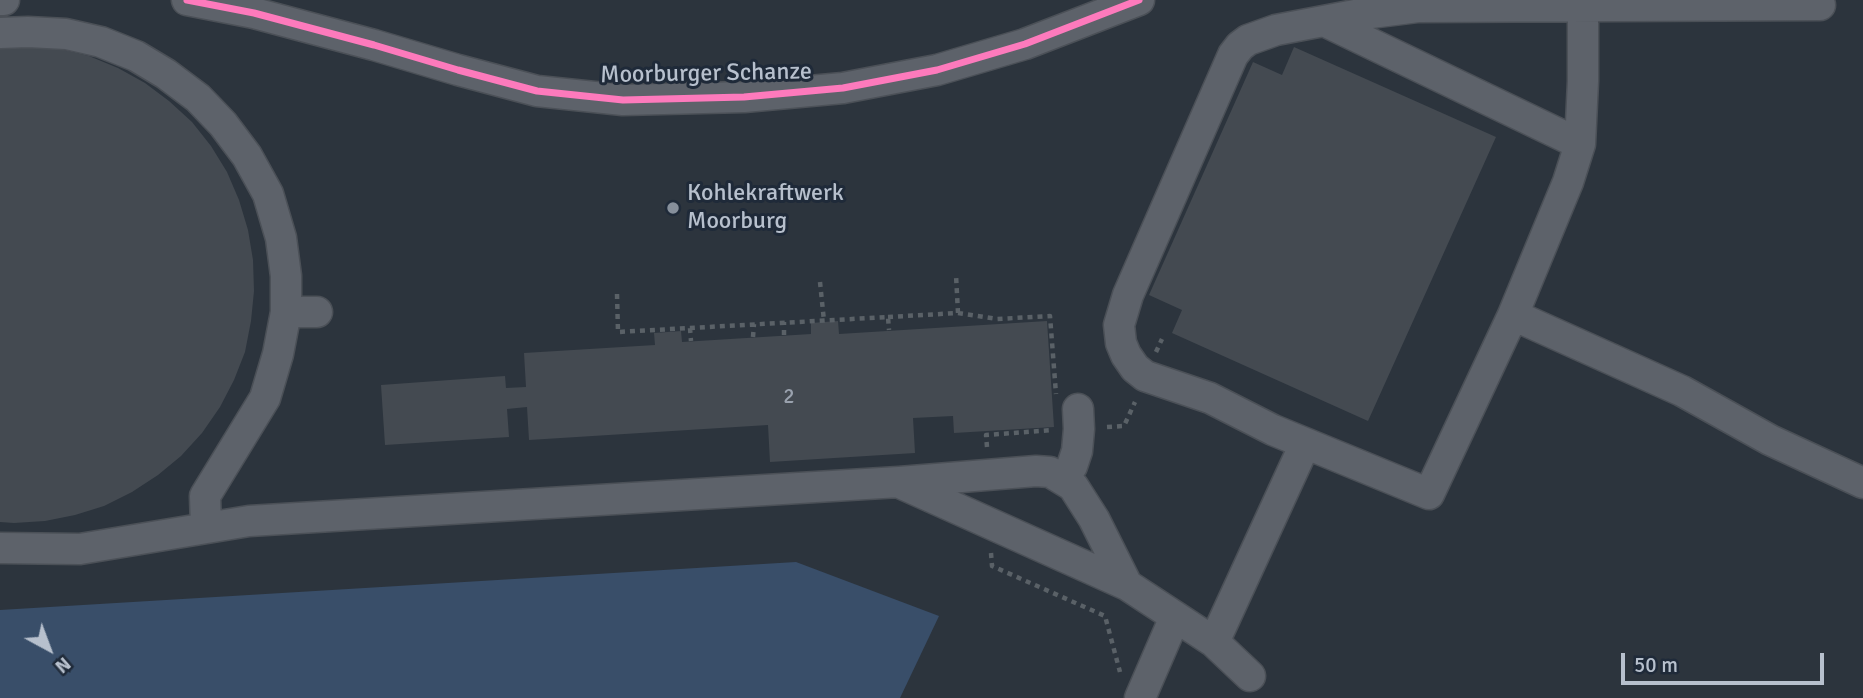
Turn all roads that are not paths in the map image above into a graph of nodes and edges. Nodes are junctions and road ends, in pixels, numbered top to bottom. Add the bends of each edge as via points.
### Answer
1 (187, 0) edge
2 (1139, 0) edge
3 (1820, 5) dead end
4 (1583, 6) junction
5 (1324, 21) junction
6 (0, 33) edge
7 (1580, 144) junction
8 (286, 312) junction
9 (317, 312) dead end
10 (1513, 315) junction
11 (1071, 412) road end
12 (1306, 443) junction
13 (1063, 478) junction
14 (899, 482) junction
15 (1863, 483) edge
16 (206, 527) junction
17 (0, 548) edge
18 (1127, 585) junction
19 (1175, 617) junction
20 (1214, 642) junction
21 (1250, 676) dead end
22 (1140, 698) edge

1 - 2 street, Moorburger Schanze via 254,13 537,91 623,100 744,97 897,78 1024,44
3 - 4 street
4 - 5 street via 1418,7
4 - 7 street
5 - 7 street
5 - 12 street via 1248,40 1233,55 1119,325 1126,355 1145,376 1210,398
6 - 8 street via 66,34 101,42 136,56 198,98 247,156 268,194 281,238
7 - 10 street via 1569,182
8 - 9 street
8 - 16 street via 265,398 205,496
10 - 12 street via 1429,495
10 - 15 street via 1682,391 1770,440
11 - 13 street via 1075,459
12 - 20 street
13 - 14 street via 1036,471
13 - 18 street via 1094,519
14 - 16 street
14 - 18 street
16 - 17 street via 80,549
18 - 19 street
19 - 20 street
19 - 22 street
20 - 21 street

